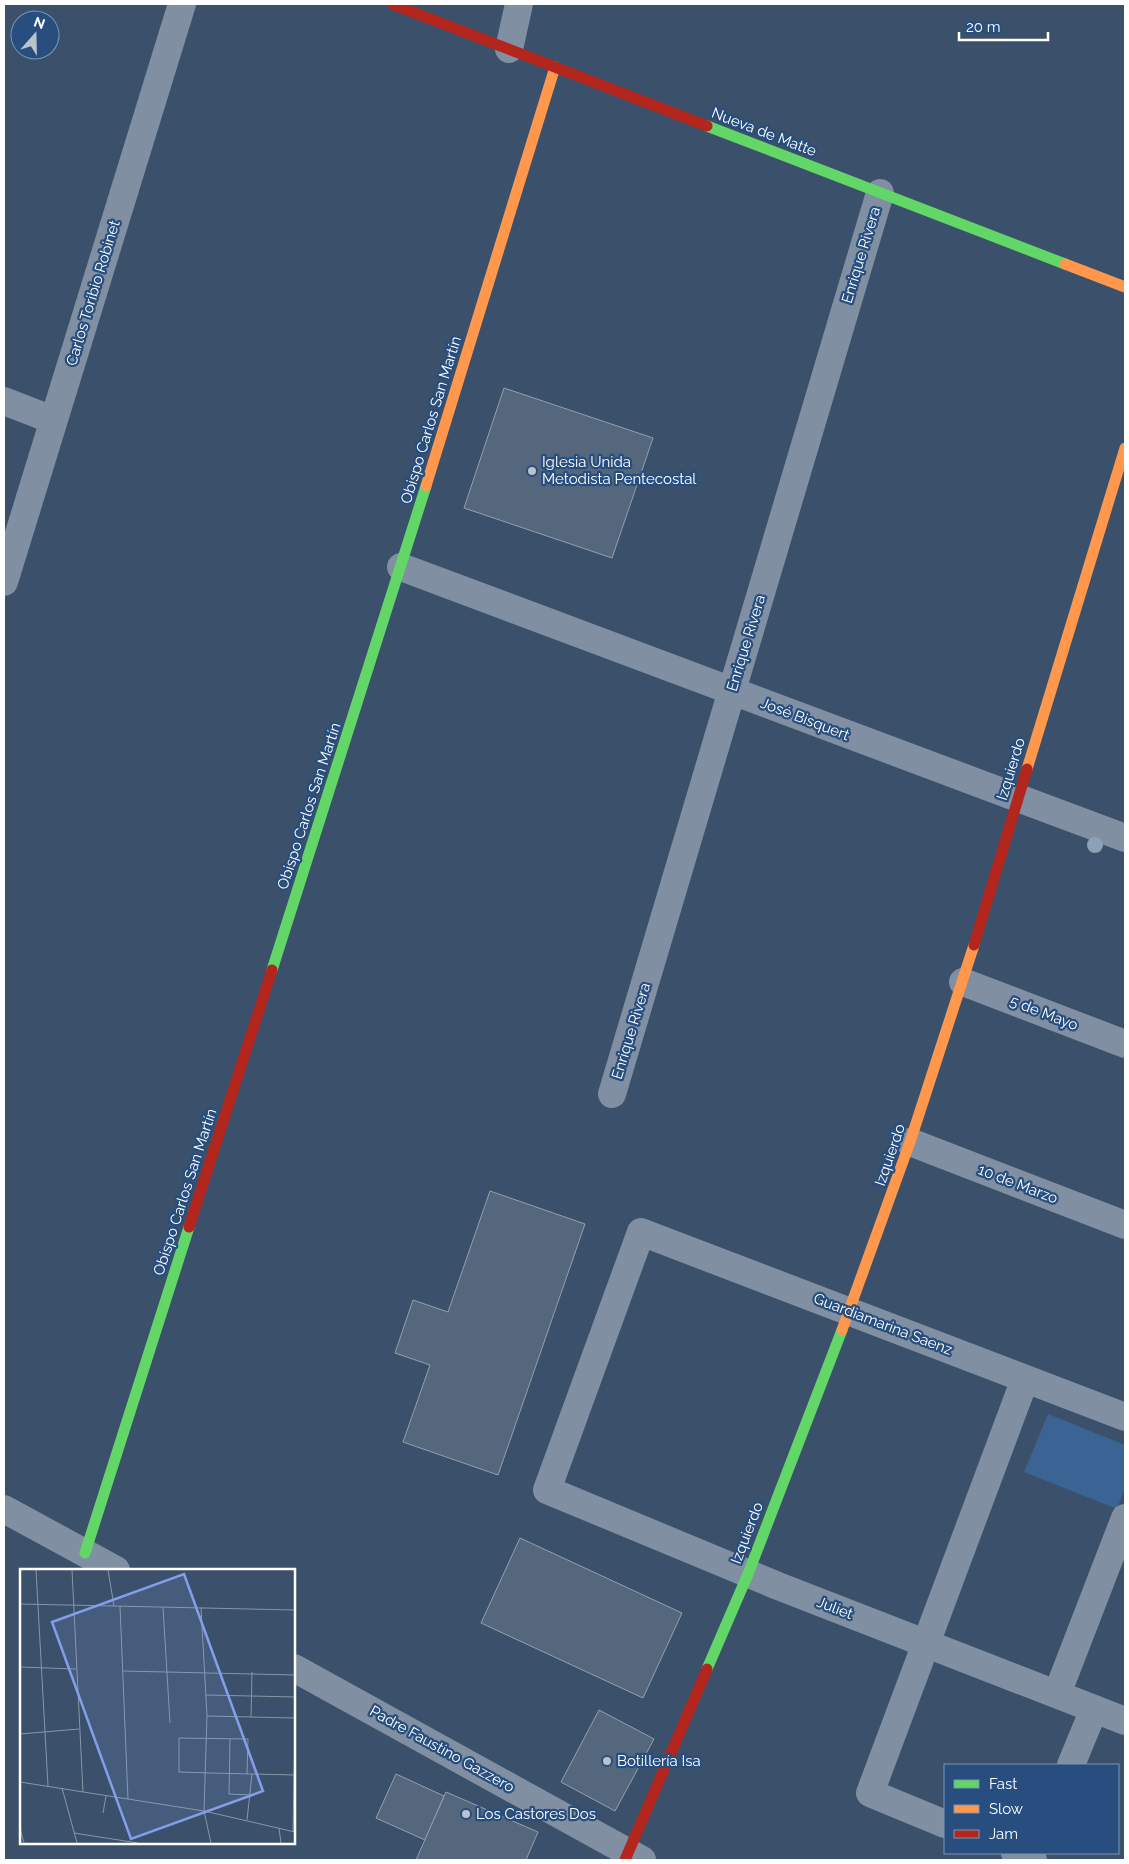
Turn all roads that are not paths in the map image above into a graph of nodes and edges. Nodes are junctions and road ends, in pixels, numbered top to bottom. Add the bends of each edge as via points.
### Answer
1 (182, 4) edge
2 (392, 4) edge
3 (518, 4) edge
4 (509, 49) junction
5 (555, 67) junction
6 (880, 192) junction
7 (1125, 287) edge
8 (4, 401) edge
9 (54, 420) junction
10 (1125, 448) edge
11 (401, 567) junction
12 (4, 582) edge
13 (732, 691) junction
14 (1018, 797) junction
15 (1125, 838) edge
16 (963, 982) junction
17 (1125, 1044) edge
18 (612, 1094) dead end
19 (910, 1142) junction
20 (1125, 1225) edge
21 (849, 1311) junction
22 (1025, 1379) junction
23 (1125, 1417) edge
24 (547, 1490) joint
25 (4, 1509) edge
26 (1125, 1518) edge
27 (85, 1553) junction
28 (114, 1569) edge
29 (748, 1574) junction
30 (926, 1643) junction
31 (295, 1669) edge
32 (1057, 1694) junction
33 (1094, 1709) junction
34 (1125, 1721) edge
35 (1072, 1764) edge
36 (944, 1824) edge
37 (1018, 1854) edge
38 (632, 1857) edge
39 (1033, 1860) edge

1 - 9 street, Carlos Toribio Robinet
2 - 4 street, Nueva de Matte
3 - 4 street
4 - 5 street, Nueva de Matte
5 - 6 street, Nueva de Matte
5 - 11 street, Obispo Carlos San Martín
6 - 7 street, Nueva de Matte
6 - 13 street, Enrique Rivera
8 - 9 street
9 - 12 street, Carlos Toribio Robinet
10 - 14 street, Izquierdo
11 - 13 street, José Bisquert
11 - 27 street, Obispo Carlos San Martín
13 - 14 street, José Bisquert
13 - 18 street, Enrique Rivera
14 - 15 street, José Bisquert
14 - 16 street, Izquierdo
16 - 17 street, 5 de Mayo
16 - 19 street, Izquierdo
19 - 20 street, 10 de Marzo
19 - 21 street, Izquierdo
21 - 22 street, Guardiamarina Saenz
21 - 24 street, Guardiamarina Saenz via 641,1232
21 - 29 street, Izquierdo
22 - 23 street, Guardiamarina Saenz
22 - 30 street
24 - 29 street, Juliet
25 - 27 street
26 - 32 street
27 - 28 street
29 - 30 street, Juliet
29 - 38 street, Izquierdo
30 - 32 street, Juliet
30 - 36 street via 870,1793
31 - 38 street, Padre Faustino Gazzero
32 - 33 street, Juliet
33 - 34 street, Juliet
33 - 35 street
37 - 39 street

